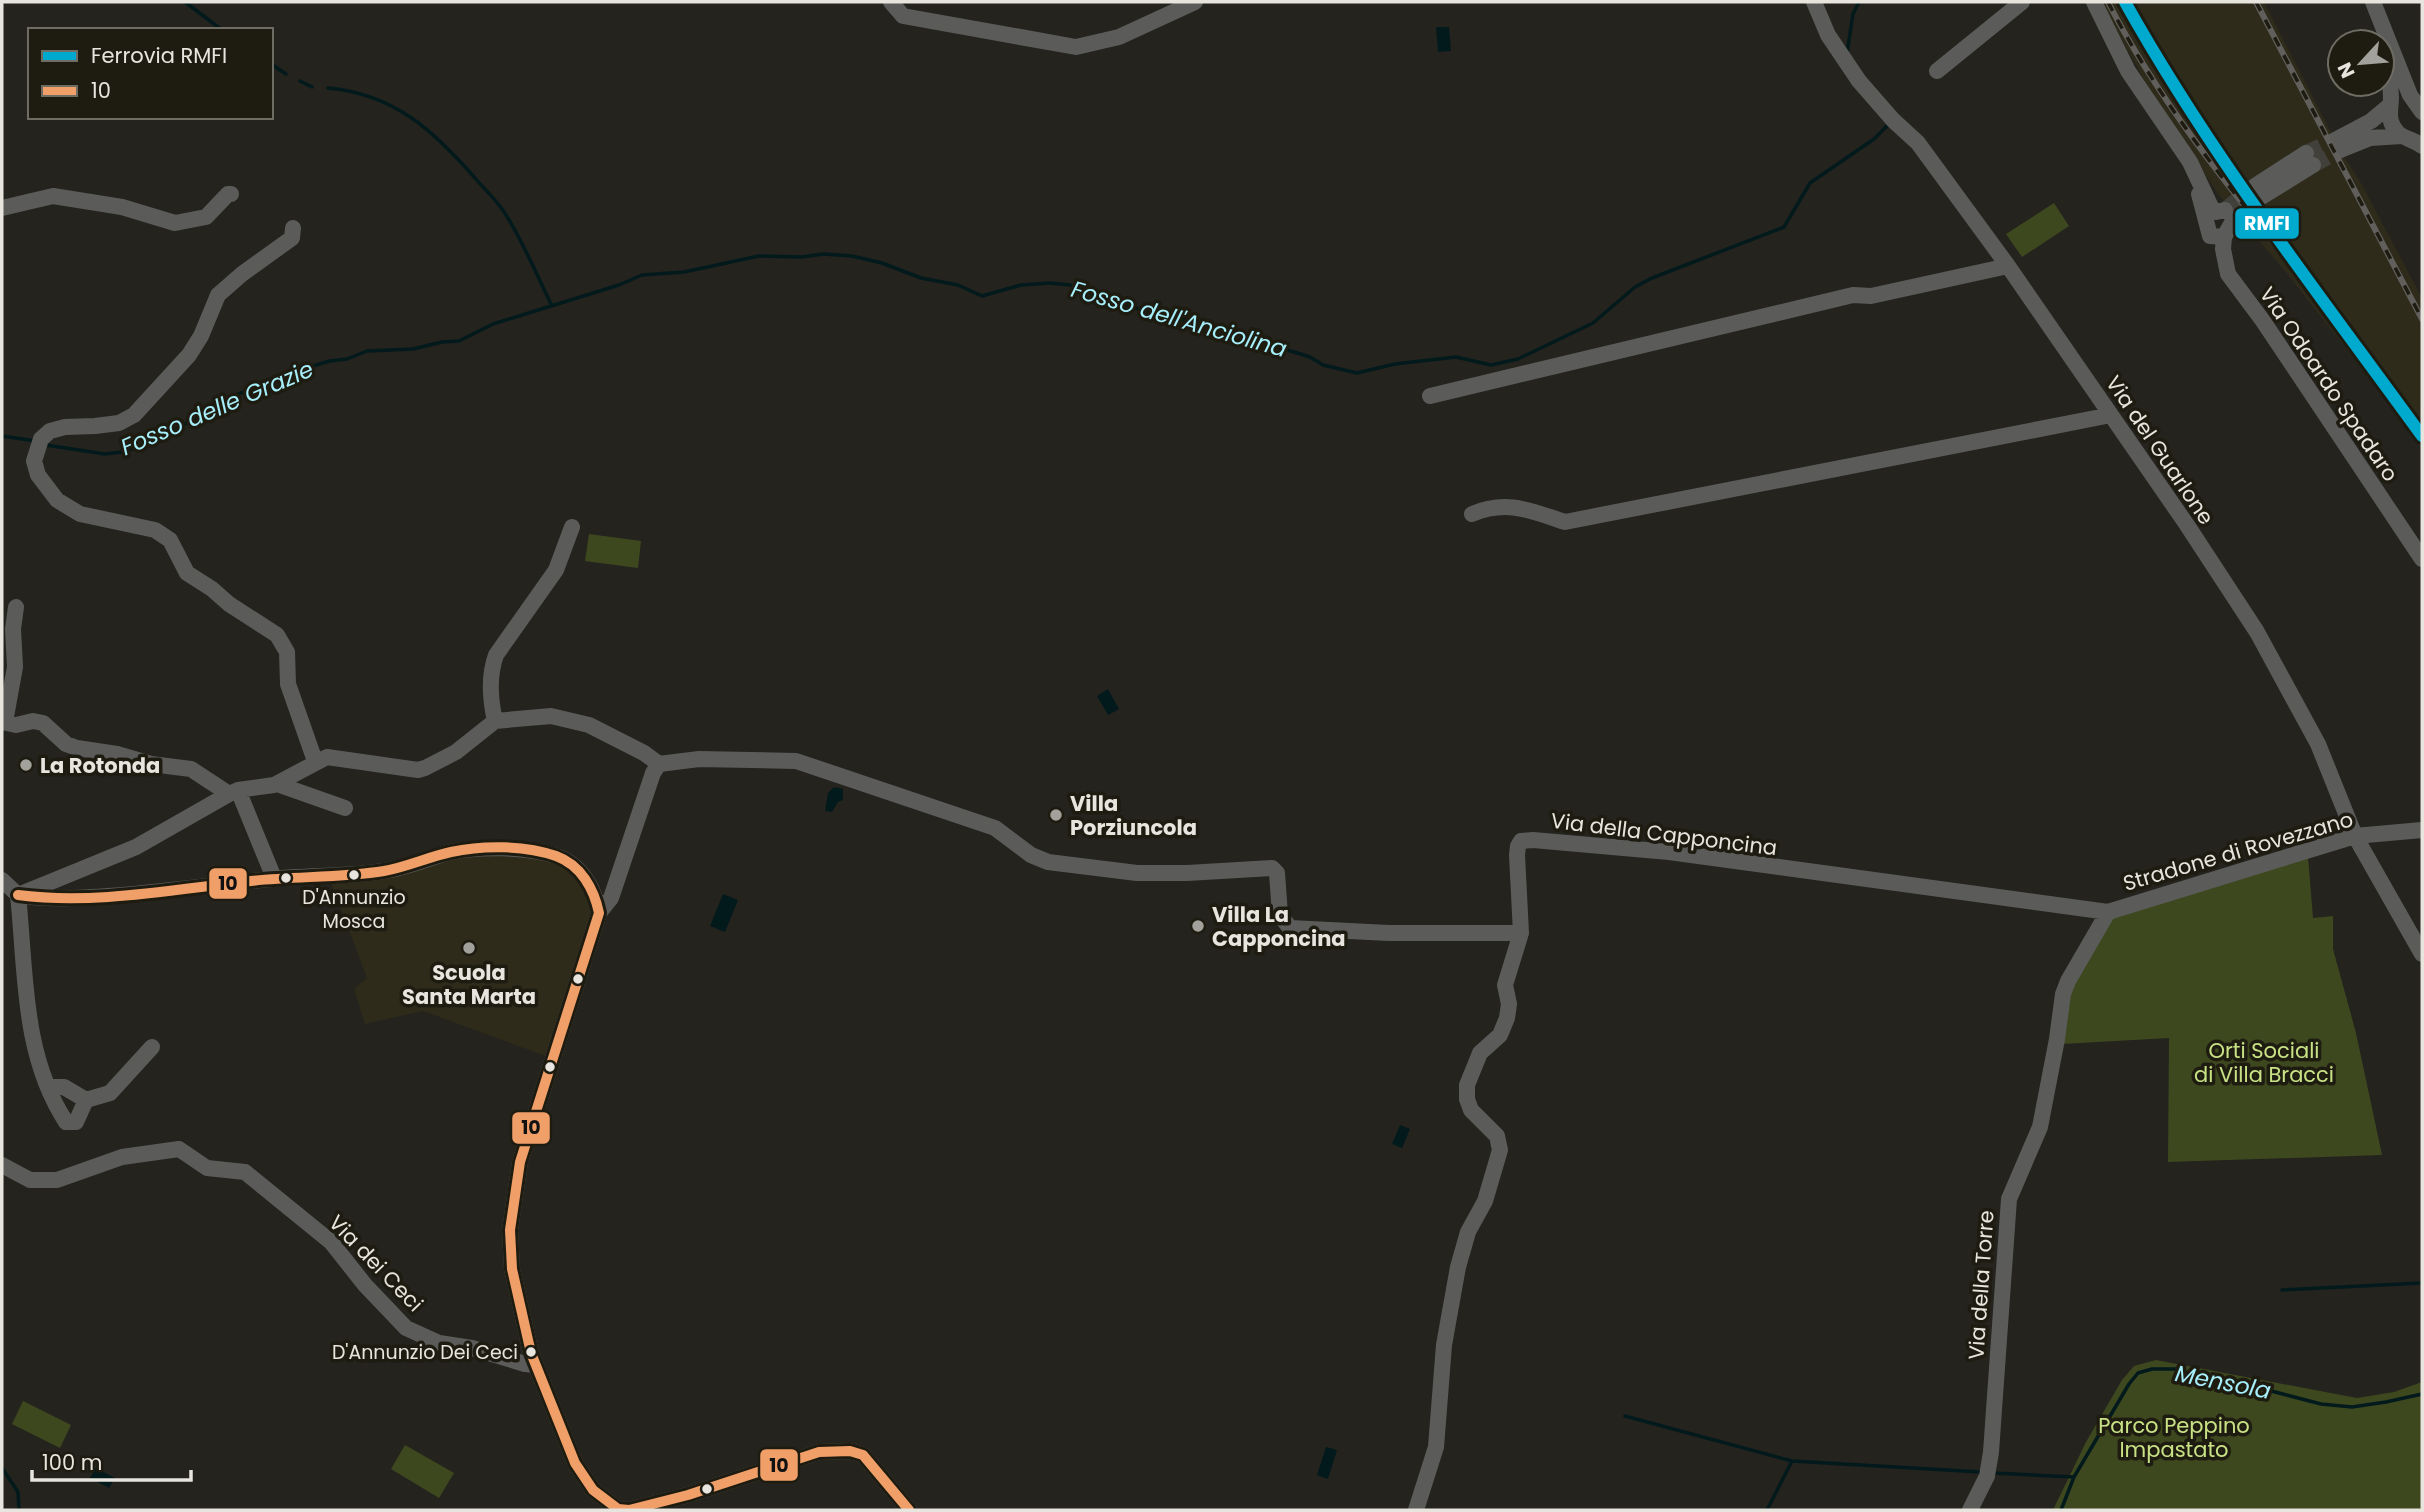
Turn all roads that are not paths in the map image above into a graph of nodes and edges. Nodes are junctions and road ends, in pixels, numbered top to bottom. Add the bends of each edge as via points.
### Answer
1 (891, 2) edge
2 (1195, 2) edge
3 (1814, 2) edge
4 (2022, 2) edge
5 (2094, 2) edge
6 (2363, 2) edge
7 (2373, 2) edge
8 (2373, 28) edge
9 (1937, 71) dead end
10 (2410, 95) junction
11 (2390, 98) edge
12 (2390, 103) junction
13 (2422, 112) edge
14 (2415, 139) edge
15 (2310, 159) tunnel mouth
16 (2190, 162) junction
17 (2259, 191) tunnel mouth
18 (231, 194) dead end
19 (2, 208) edge
20 (293, 228) dead end
21 (2217, 237) junction
22 (2008, 266) junction
23 (1430, 396) dead end
24 (2111, 415) junction
25 (1472, 514) dead end
26 (572, 527) dead end
27 (2422, 559) edge
28 (16, 607) dead end
29 (495, 721) junction
30 (3, 722) edge
31 (315, 761) junction
32 (659, 764) junction
33 (277, 784) junction
34 (233, 792) junction
35 (345, 808) dead end
36 (2422, 830) edge
37 (2355, 836) junction
38 (274, 878) junction
39 (2, 880) edge
40 (18, 895) junction
41 (2109, 912) junction
42 (599, 913) junction
43 (1521, 933) junction
44 (2422, 954) edge
45 (152, 1047) dead end
46 (48, 1087) junction
47 (86, 1100) junction
48 (2, 1165) edge
49 (536, 1365) junction
50 (619, 1510) edge
51 (909, 1510) edge
52 (1416, 1510) edge
53 (1970, 1510) edge

1 - 2 street via 903,16 1076,47 1119,37
3 - 22 street, Via del Guarlone via 1828,35 1858,81 1918,143
4 - 9 street
5 - 16 street via 2128,71
6 - 8 street
7 - 10 street
10 - 12 street via 2400,94
10 - 13 street
11 - 12 street
12 - 14 street via 2392,123
12 - 14 street via 2338,145 2370,138
15 - 17 street
16 - 21 street
16 - 21 street via 2213,210 2230,215 2213,222
18 - 19 street via 206,217 174,223 121,206 53,196
20 - 31 street via 292,238 218,295 189,355 134,415 119,423 50,431 39,444 34,461 38,475 57,500 80,514 155,530 170,540 187,573 277,635 287,652 288,684
21 - 27 street, Via Odoardo Spadaro via 2215,256 2222,270
22 - 23 street via 1871,296 1853,295
22 - 24 street, Via del Guarlone
24 - 25 street via 1565,522 1521,508 1490,506
24 - 37 street, Via del Guarlone via 2257,632 2318,744
26 - 29 street via 552,578 496,655 490,700
28 - 30 street via 15,667
29 - 31 street via 456,752 425,768 335,757
29 - 32 street via 551,716 572,719
30 - 34 street via 43,723 77,748 191,769
31 - 33 street
32 - 42 street via 611,898
32 - 43 street via 699,759 796,761 995,828 1048,862 1136,873 1272,868 1277,873 1280,915 1290,928
33 - 34 street
33 - 35 street
34 - 38 street
34 - 40 street via 136,847
36 - 37 street, Stradone di Rovezzano
37 - 41 street, Stradone di Rovezzano
37 - 44 street, Via del Guarlone
38 - 40 street via 62,899
38 - 42 street via 387,871 451,852 519,850 559,857 584,875
39 - 40 street
40 - 46 street via 35,1056
41 - 43 street, Via della Capponcina via 1669,852 1533,840 1521,841 1518,846
41 - 53 street, Via della Torre via 2063,994 2040,1127 2009,1199 1991,1452 1987,1476
42 - 49 street via 520,1162 513,1201 509,1230 512,1269
43 - 52 street via 1505,985 1507,1018 1500,1035 1480,1053 1467,1085 1471,1110 1497,1136 1500,1150 1458,1267 1444,1345 1436,1447
45 - 47 street via 110,1093
46 - 47 street via 64,1087
46 - 47 street via 66,1122 76,1122
48 - 49 street, Via dei Ceci via 30,1180 57,1181 122,1157 179,1149 207,1168 245,1172 331,1242 406,1328 439,1343
49 - 50 street via 583,1478
50 - 51 street via 641,1508 837,1450 863,1455

